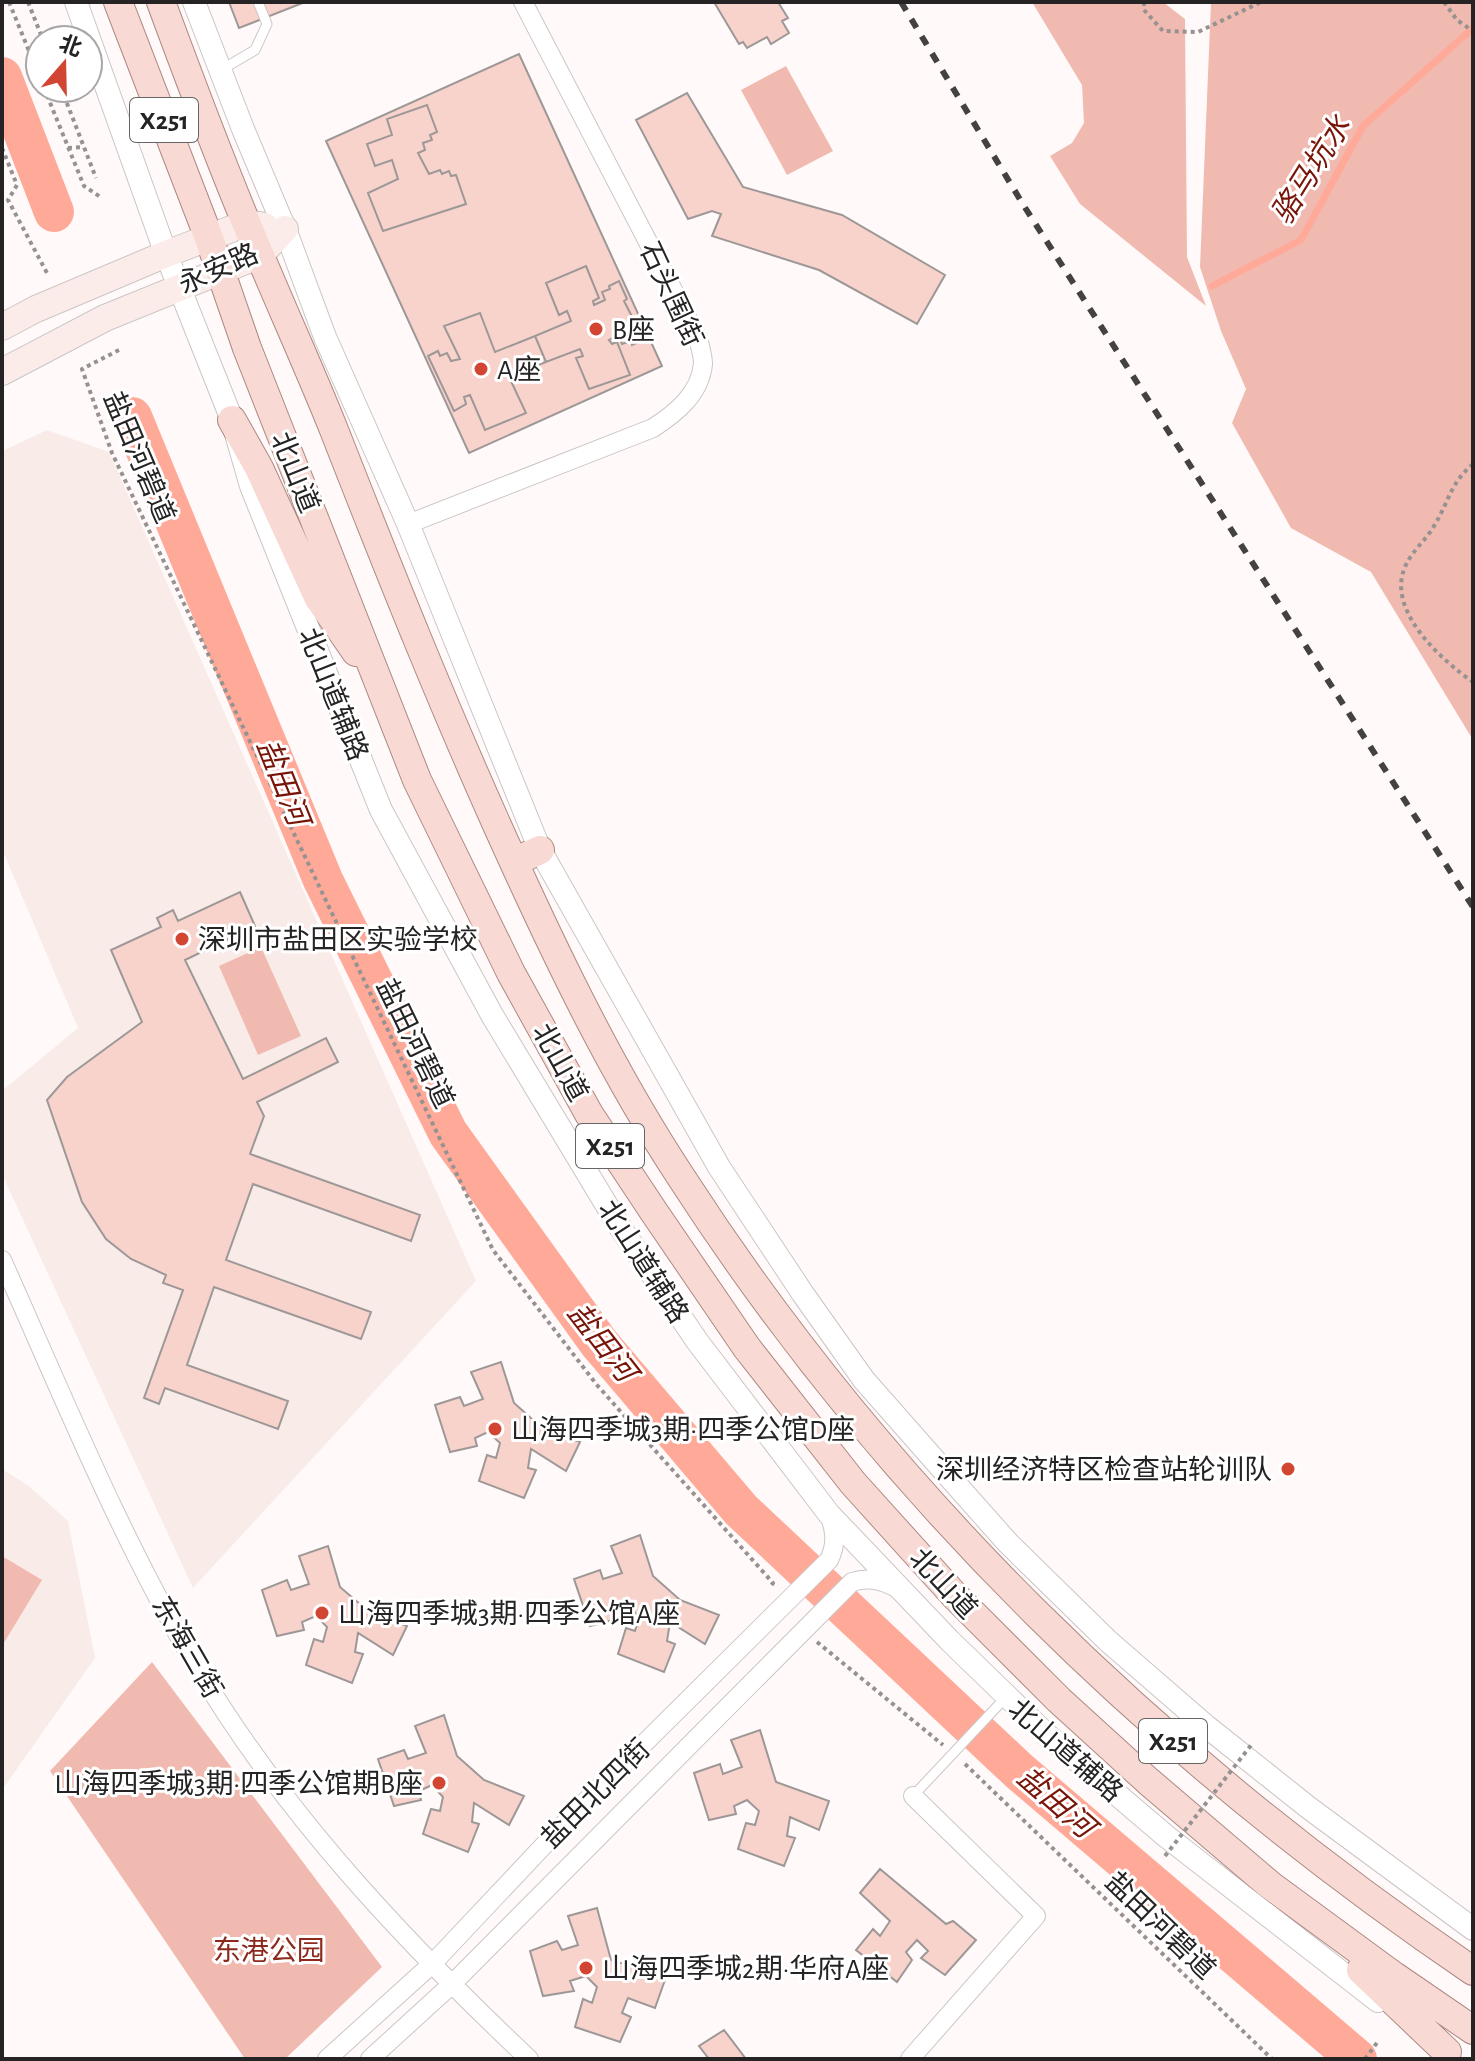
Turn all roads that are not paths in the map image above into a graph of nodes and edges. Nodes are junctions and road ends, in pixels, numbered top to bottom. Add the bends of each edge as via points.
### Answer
1 (76, 2) edge
2 (118, 2) edge
3 (161, 2) edge
4 (194, 2) edge
5 (258, 2) edge
6 (523, 2) edge
7 (221, 70) junction
8 (247, 223) junction
9 (285, 229) junction
10 (209, 238) junction
11 (166, 254) junction
12 (260, 255) junction
13 (220, 272) junction
14 (180, 286) junction
15 (2, 327) edge
16 (2, 372) edge
17 (232, 420) junction
18 (408, 524) junction
19 (384, 692) junction
20 (540, 850) junction
21 (514, 862) junction
22 (2, 1260) edge
23 (945, 1472) junction
24 (904, 1475) junction
25 (829, 1514) junction
26 (898, 1589) junction
27 (998, 1703) junction
28 (913, 1796) joint
29 (1270, 1885) junction
30 (1473, 1929) edge
31 (432, 1964) junction
32 (1473, 1971) edge
33 (451, 1985) junction
34 (1473, 2030) edge
35 (1452, 2055) edge
36 (327, 2059) edge
37 (370, 2059) edge
38 (529, 2059) edge
39 (910, 2059) edge

1 - 11 street, 北山道辅路
2 - 10 main road, 北山道 / X251
3 - 8 main road, 北山道 / X251
4 - 7 street
5 - 7 lane via 267,24 255,50
6 - 18 street, 石头围街 via 698,338 703,363 694,389 678,411 653,428
7 - 9 street
8 - 9 main road, 永安路
8 - 10 main road, 永安路
8 - 12 main road, 北山道 / X251
9 - 12 main road, 永安路
9 - 18 street via 325,337
10 - 11 main road, 永安路
10 - 13 main road, 北山道 / X251
11 - 14 street, 北山道辅路
11 - 15 main road, 永安路
12 - 13 main road, 永安路
12 - 21 main road, 北山道 / X251 via 445,710
13 - 14 main road, 永安路
13 - 19 main road, 北山道 / X251
14 - 16 main road, 永安路
14 - 17 street, 北山道辅路
17 - 19 main road via 318,597
17 - 25 street, 北山道辅路 via 251,486 376,796 441,923 618,1224 697,1341
18 - 20 street
19 - 29 main road, 北山道 / X251 via 417,780 518,986 589,1114 798,1417 955,1596 1059,1700
20 - 21 main road
20 - 23 street via 719,1167 864,1380
21 - 24 main road, 北山道 / X251 via 559,963 679,1174 762,1296
22 - 31 street, 东海三街 via 113,1508 195,1665 292,1806
23 - 24 street
23 - 30 street via 1008,1543 1119,1651 1309,1808
24 - 32 main road, 北山道 / X251 via 1088,1666 1187,1753 1286,1834
25 - 26 street, 北山道辅路
25 - 31 street, 盐田北四街 via 835,1540 829,1560 580,1807
26 - 27 street, 北山道辅路
26 - 33 street, 盐田北四街 via 864,1578 852,1582
27 - 28 lane
27 - 35 street, 北山道辅路 via 1328,1964
28 - 39 street via 1036,1916
29 - 34 main road, 北山道 / X251
29 - 35 main road
31 - 33 street, 东海三街
31 - 36 street, 盐田北四街
33 - 37 street, 盐田北四街
33 - 38 street, 东海三街

